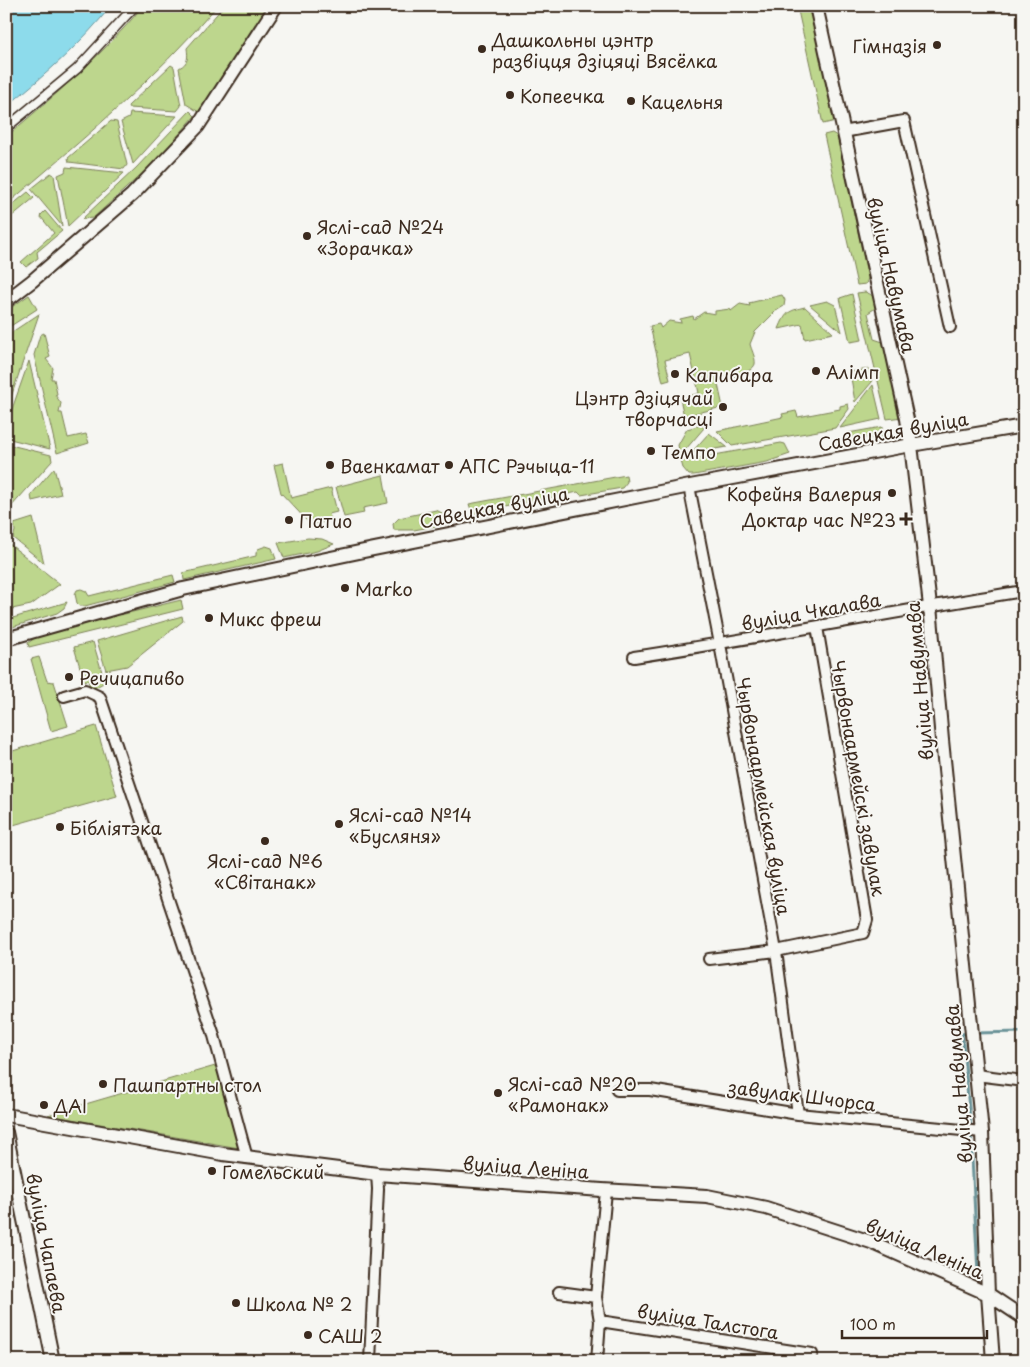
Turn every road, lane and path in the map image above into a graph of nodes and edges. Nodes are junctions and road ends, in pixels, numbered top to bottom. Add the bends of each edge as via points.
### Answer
1 (135, 6) edge
2 (276, 6) edge
3 (816, 6) edge
4 (6, 128) edge
5 (843, 132) junction
6 (6, 301) edge
7 (950, 327) dead end
8 (1024, 426) edge
9 (910, 445) junction
10 (689, 486) junction
11 (1024, 591) edge
12 (930, 606) junction
13 (817, 627) junction
14 (6, 639) edge
15 (720, 644) junction
16 (634, 657) dead end
17 (64, 696) dead end
18 (776, 951) junction
19 (710, 959) dead end
20 (976, 1075) junction
21 (1024, 1081) edge
22 (617, 1090) dead end
23 (798, 1114) junction
24 (6, 1115) edge
25 (6, 1132) edge
26 (982, 1132) junction
27 (247, 1158) junction
28 (377, 1174) junction
29 (606, 1191) junction
30 (559, 1292) dead end
31 (988, 1294) junction
32 (596, 1296) junction
33 (1024, 1318) edge
34 (600, 1320) junction
35 (812, 1354) dead end
36 (53, 1361) edge
37 (370, 1361) edge
38 (597, 1361) edge
39 (993, 1361) edge

1 - 4 street via 77,69
2 - 6 street via 198,126 132,195
3 - 5 street, вуліца Навумава
5 - 7 street via 904,121
5 - 9 street, вуліца Навумава via 907,419
8 - 9 street, Савецкая вуліца
9 - 10 street, Савецкая вуліца
9 - 12 street, вуліца Навумава
10 - 14 street, Савецкая вуліца via 183,589
10 - 15 street, Чырвонаармейская вуліца
11 - 12 street, вуліца Чкалава
12 - 13 street, вуліца Чкалава
12 - 20 street, вуліца Навумава
13 - 15 street, вуліца Чкалава
13 - 18 street, Чырвонаармейскі завулак via 867,920 863,933
15 - 16 street, вуліца Чкалава
15 - 18 street, Чырвонаармейская вуліца
17 - 27 street via 85,690 100,697 213,1032
18 - 19 street
18 - 23 street, Чырвонаармейская вуліца
20 - 21 street
20 - 26 street, вуліца Навумава
22 - 23 street, завулак Шчорса via 650,1090
23 - 26 street, завулак Шчорса
24 - 27 street, вуліца Леніна
25 - 36 street, вуліца Чапаева
26 - 31 street, вуліца Навумава
27 - 28 street, вуліца Леніна
28 - 29 street, вуліца Леніна
28 - 37 street
29 - 31 street, вуліца Леніна via 707,1196 766,1208 871,1242
29 - 32 street
30 - 32 street
31 - 33 street, вуліца Леніна
31 - 39 street, вуліца Навумава
32 - 34 street
34 - 35 street, вуліца Талстога
34 - 38 street

